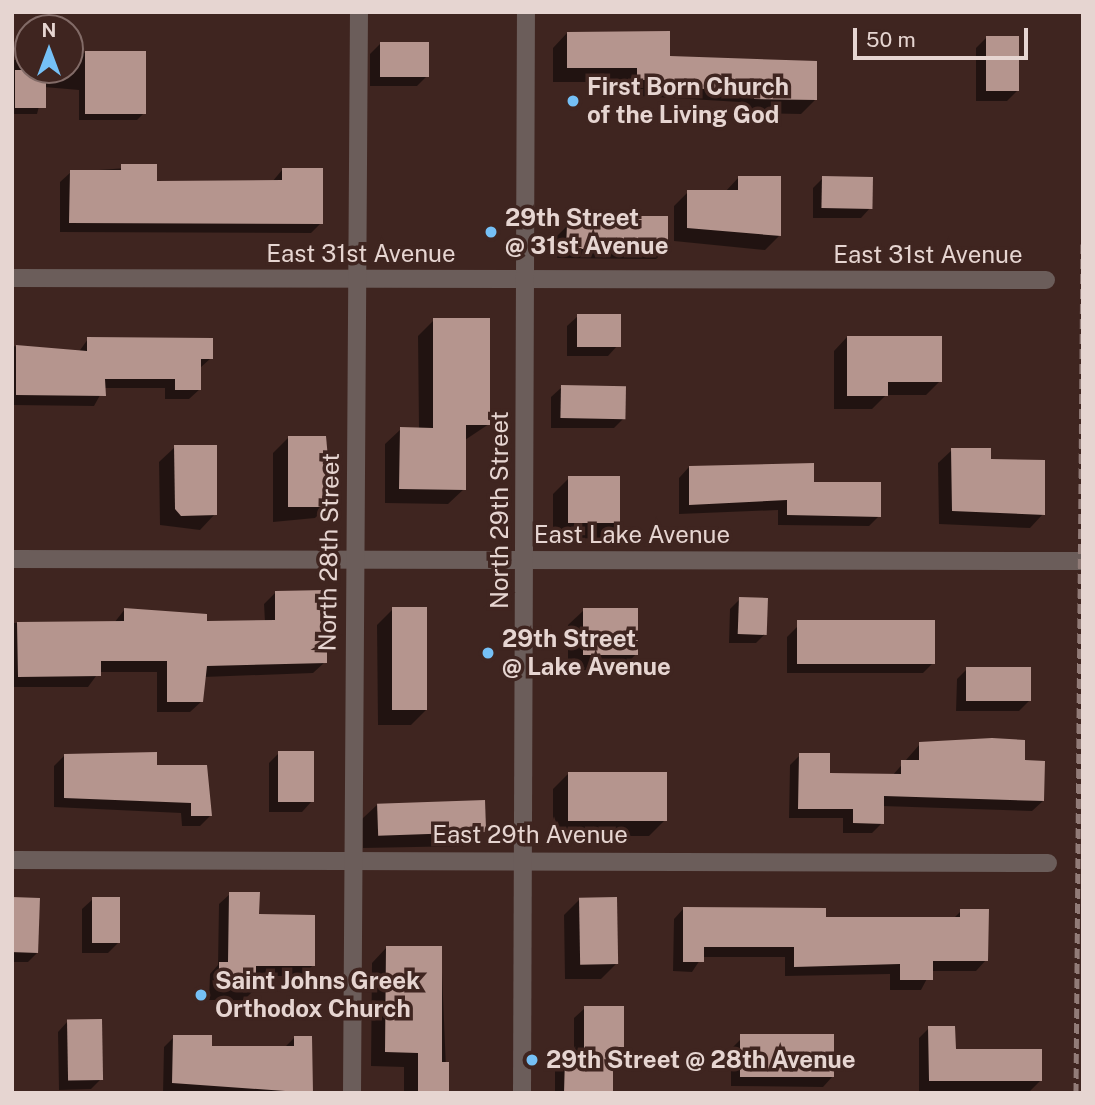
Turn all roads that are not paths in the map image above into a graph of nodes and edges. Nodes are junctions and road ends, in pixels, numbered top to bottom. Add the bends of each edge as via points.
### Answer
1 (359, 12) edge
2 (526, 12) edge
3 (12, 278) edge
4 (356, 278) junction
5 (525, 279) junction
6 (1046, 280) dead end
7 (12, 559) edge
8 (354, 559) junction
9 (524, 560) junction
10 (1083, 561) edge
11 (351, 859) junction
12 (523, 859) junction
13 (12, 860) edge
14 (1048, 863) dead end
15 (352, 1093) edge
16 (522, 1093) edge

1 - 4 street, North 28th Street
2 - 5 street, North 29th Street
3 - 4 street, East 31st Avenue
4 - 5 street, East 31st Avenue
4 - 8 street, North 28th Street
5 - 6 street, East 31st Avenue
5 - 9 street, North 29th Street
7 - 8 street, East Lake Avenue
8 - 9 street, East Lake Avenue
8 - 11 street, North 28th Street
9 - 10 street, East Lake Avenue
9 - 12 street, North 29th Street
11 - 12 street, East 29th Avenue
11 - 13 street, East 29th Avenue
11 - 15 street, North 28th Street
12 - 14 street, East 29th Avenue
12 - 16 street, North 29th Street

